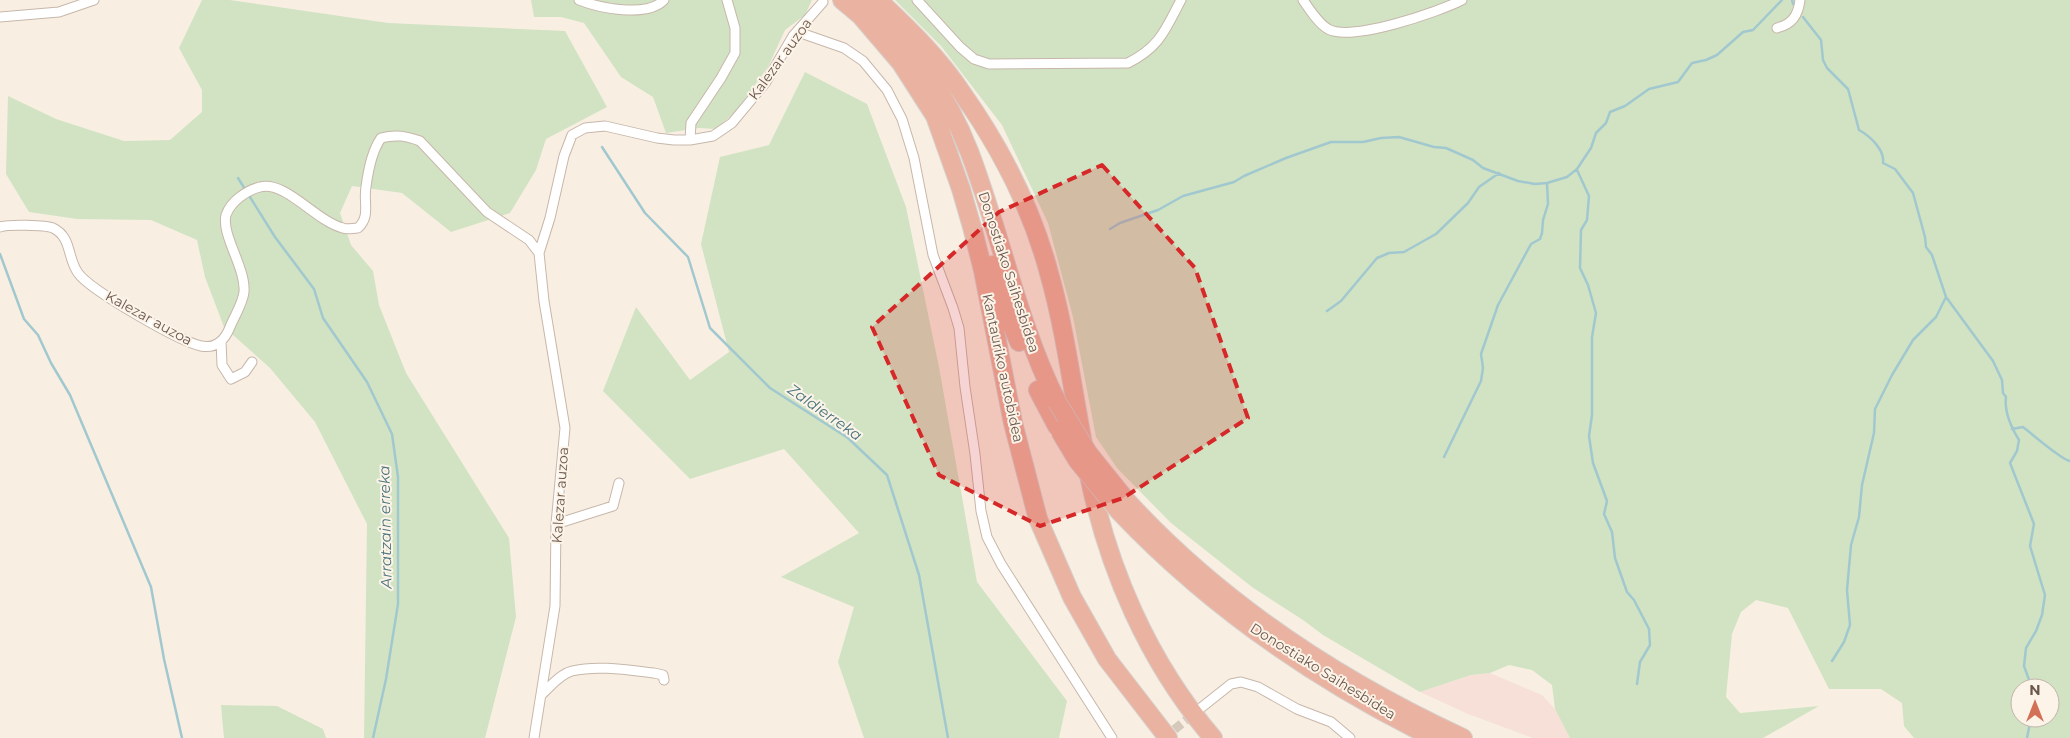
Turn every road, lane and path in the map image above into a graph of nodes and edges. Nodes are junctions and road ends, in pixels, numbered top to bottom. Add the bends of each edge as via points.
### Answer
1 (94, 0) edge
2 (579, 0) edge
3 (664, 0) edge
4 (727, 0) edge
5 (842, 0) edge
6 (864, 0) edge
7 (878, 0) edge
8 (917, 0) edge
9 (1181, 0) edge
10 (1303, 0) edge
11 (1462, 0) edge
12 (1800, 0) edge
13 (823, 2) dead end
14 (0, 17) edge
15 (1777, 28) dead end
16 (798, 32) junction
17 (935, 116) junction
18 (690, 140) junction
19 (0, 226) edge
20 (539, 253) junction
21 (221, 341) junction
22 (252, 362) dead end
23 (619, 483) dead end
24 (1122, 505) junction
25 (556, 524) junction
26 (664, 680) dead end
27 (540, 695) junction
28 (1202, 707) tunnel mouth
29 (534, 738) edge
30 (1112, 738) edge
31 (1168, 738) edge
32 (1213, 738) edge
33 (1350, 738) edge
34 (1434, 738) edge
35 (1463, 738) edge

1 - 14 street via 59,12
2 - 3 street via 604,8 637,10
4 - 18 street via 735,28 735,53 691,123
5 - 17 highway, Kantauriko autobidea via 860,14 901,63
6 - 24 highway, Donostiako Saihesbidea, bridge via 922,65 957,124 992,216 1031,342 1057,402
7 - 32 highway via 927,49 962,92 1003,159 1030,215 1049,273 1095,504 1117,576 1149,645 1192,713
8 - 9 street via 960,47 974,59 989,64 1128,62 1145,54 1160,40
10 - 11 street via 1328,29 1341,33 1406,21
12 - 15 street via 1794,20
13 - 16 street, Kalezar auzoa
16 - 18 street, Kalezar auzoa via 766,82 732,123 713,136
16 - 30 street via 844,48 863,61 888,90 902,119 914,158 933,256 959,328 980,512 988,537 1001,564
17 - 24 highway, Donostiako Saihesbidea, bridge via 970,189 1006,310 1035,383 1078,461
17 - 31 highway, Kantauriko autobidea via 961,189 983,270 1013,423 1038,520 1072,597 1107,659
18 - 20 street, Kalezar auzoa via 657,138 605,126 585,128 572,134
19 - 21 street, Kalezar auzoa via 52,227 66,238 78,273 103,293 190,343 204,346
20 - 21 street via 529,240 487,212 420,141 407,136 381,138 365,189 367,209 364,222 358,228 344,229 323,219 280,189 262,186 247,192 233,205 226,215 226,230 243,278 244,294 226,337
20 - 25 street, Kalezar auzoa via 565,428
21 - 22 street via 222,365 230,379 244,372
23 - 25 street via 612,506
24 - 34 highway, Donostiako Saihesbidea via 1192,580 1270,641 1369,704
24 - 35 highway, Donostiako Saihesbidea via 1286,636 1365,687
25 - 27 street, Kalezar auzoa via 555,606
26 - 27 street via 663,675 654,672 571,671
27 - 29 street, Kalezar auzoa
28 - 33 street via 1231,684 1241,682 1331,722

